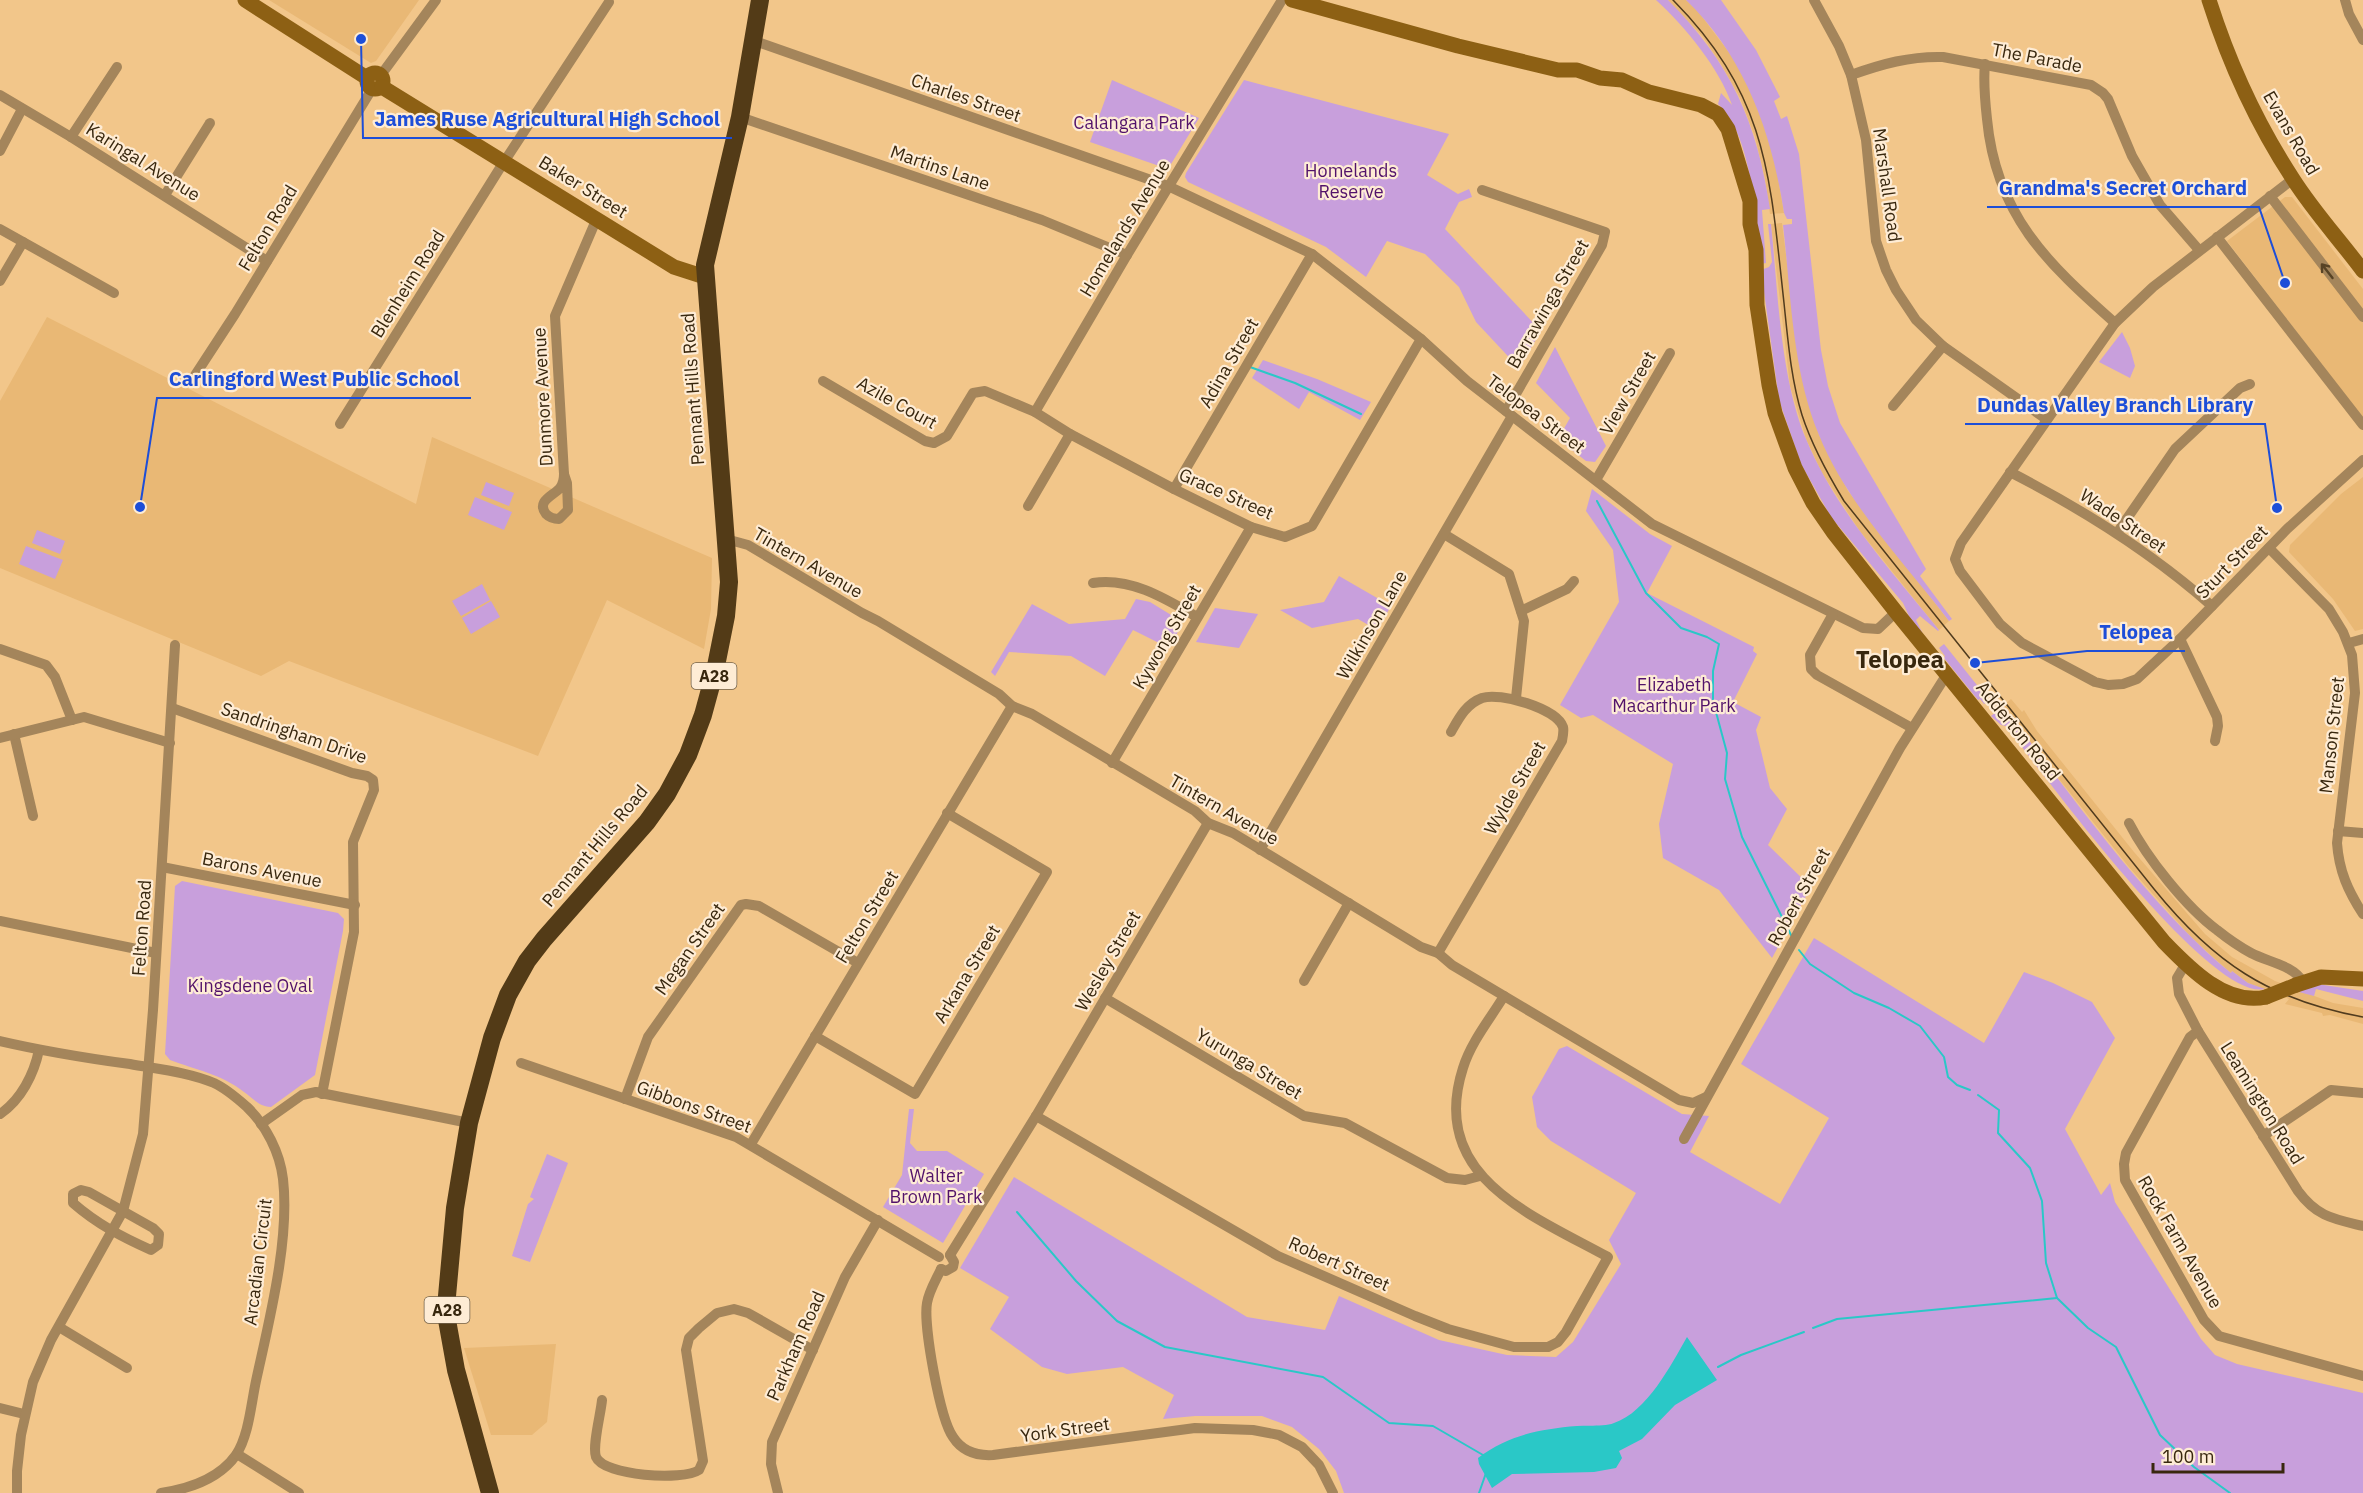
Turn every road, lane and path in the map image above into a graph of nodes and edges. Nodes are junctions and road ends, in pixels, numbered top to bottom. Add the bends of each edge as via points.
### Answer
1 (245, 0) edge
2 (436, 0) edge
3 (760, 0) edge
4 (1282, 0) edge
5 (1292, 0) edge
6 (1814, 0) edge
7 (2209, 0) edge
8 (2345, 0) edge
9 (609, 2) dead end
10 (753, 40) junction
11 (2363, 40) edge
12 (1985, 64) junction
13 (117, 67) dead end
14 (1851, 75) junction
15 (376, 82) junction
16 (0, 95) edge
17 (22, 109) junction
18 (740, 117) junction
19 (210, 123) dead end
20 (72, 136) junction
21 (0, 151) edge
22 (505, 161) junction
23 (2293, 178) junction
24 (1168, 186) junction
25 (1482, 190) dead end
26 (165, 195) junction
27 (2270, 196) junction
28 (597, 218) junction
29 (0, 229) edge
30 (2217, 237) junction
31 (22, 242) junction
32 (2199, 250) junction
33 (1312, 254) junction
34 (1127, 255) junction
35 (267, 261) junction
36 (2363, 271) edge
37 (705, 277) junction
38 (0, 281) edge
39 (114, 293) dead end
40 (2363, 317) edge
41 (2115, 322) junction
42 (1421, 339) junction
43 (1943, 346) junction
44 (1670, 353) dead end
45 (824, 381) dead end
46 (190, 383) dead end
47 (2250, 384) dead end
48 (1893, 406) dead end
49 (1035, 412) junction
50 (1509, 414) junction
51 (2046, 419) junction
52 (340, 424) dead end
53 (2363, 425) edge
54 (1070, 434) junction
55 (2363, 460) edge
56 (2010, 472) junction
57 (564, 474) dead end
58 (1596, 480) junction
59 (1174, 489) junction
60 (1028, 506) dead end
61 (1251, 527) junction
62 (2117, 533) junction
63 (1444, 534) junction
64 (726, 539) junction
65 (2269, 548) junction
66 (1574, 581) dead end
67 (1093, 583) dead end
68 (2212, 606) junction
69 (1521, 611) junction
70 (1896, 612) junction
71 (1833, 614) junction
72 (1197, 617) junction
73 (2180, 639) junction
74 (2363, 639) edge
75 (2349, 644) junction
76 (175, 645) dead end
77 (0, 648) edge
78 (1947, 674) junction
79 (1516, 698) junction
80 (1012, 706) junction
81 (172, 708) junction
82 (72, 720) junction
83 (1912, 728) junction
84 (1451, 732) dead end
85 (14, 734) junction
86 (0, 738) edge
87 (2215, 741) dead end
88 (170, 743) junction
89 (1112, 763) junction
90 (947, 813) junction
91 (33, 816) dead end
92 (1208, 823) junction
93 (2129, 823) dead end
94 (2338, 831) junction
95 (2363, 834) edge
96 (1260, 850) junction
97 (162, 867) junction
98 (1349, 903) junction
99 (355, 905) junction
100 (2363, 914) edge
101 (0, 921) edge
102 (1438, 952) junction
103 (156, 953) junction
104 (858, 963) junction
105 (2186, 963) junction
106 (2363, 979) edge
107 (1304, 981) dead end
108 (2299, 984) junction
109 (1504, 996) junction
110 (1105, 998) junction
111 (2198, 1031) junction
112 (815, 1036) junction
113 (0, 1041) edge
114 (39, 1050) junction
115 (521, 1063) dead end
116 (149, 1068) junction
117 (2363, 1093) edge
118 (322, 1094) junction
119 (1706, 1097) junction
120 (625, 1099) junction
121 (0, 1114) edge
122 (1036, 1116) junction
123 (261, 1124) junction
124 (469, 1124) junction
125 (2263, 1136) junction
126 (1684, 1139) dead end
127 (751, 1144) junction
128 (1480, 1176) junction
129 (123, 1211) junction
130 (878, 1220) junction
131 (2363, 1226) edge
132 (112, 1232) junction
133 (945, 1256) junction
134 (59, 1327) junction
135 (813, 1350) junction
136 (127, 1368) dead end
137 (2363, 1376) edge
138 (602, 1400) dead end
139 (0, 1408) edge
140 (24, 1414) junction
141 (237, 1454) junction
142 (17, 1493) edge
143 (161, 1493) edge
144 (299, 1493) edge
145 (490, 1493) edge
146 (778, 1493) edge
147 (1333, 1493) edge

1 - 15 main road, Baker Street
2 - 15 street, Felton Road
3 - 10 highway, Pennant Hills Road / A28
4 - 24 street, Homelands Avenue
5 - 70 main road, Adderton Road via 1620,90 1649,92 1701,105 1718,114 1728,129 1749,197 1756,246 1757,305 1775,414 1795,468 1814,503
6 - 14 street, Marshall Road
7 - 23 main road, Evans Road via 2242,87
8 - 11 street
9 - 22 street, Blenheim Road
10 - 18 highway, Pennant Hills Road / A28
10 - 24 street, Charles Street
12 - 14 street, The Parade via 1915,57
12 - 32 street, The Parade via 2084,83 2103,93 2160,205
12 - 41 street via 1989,141 2009,203 2044,256
13 - 20 street
14 - 43 street, Marshall Road via 1866,140 1872,217 1886,270 1916,320
15 - 22 main road, Baker Street
15 - 35 street, Felton Road
16 - 17 street, Karingal Avenue
17 - 20 street, Karingal Avenue
17 - 21 street
18 - 34 street, Martins Lane via 1042,220
18 - 37 highway, Pennant Hills Road / A28 via 706,257
19 - 26 street
20 - 26 street, Karingal Avenue
22 - 28 main road, Baker Street
22 - 52 street, Blenheim Road
23 - 27 street
23 - 36 main road, Evans Road
24 - 33 street, Telopea Street
24 - 34 street, Homelands Avenue
25 - 50 street, Barrawinga Street via 1605,232 1602,245
26 - 35 street, Karingal Avenue
27 - 30 street
40 -> 27 street
28 - 37 main road, Baker Street via 674,267
28 - 57 street, Dunmore Avenue via 555,315
29 - 31 street
30 - 32 street
30 - 53 street
31 - 38 street
31 - 39 street
32 - 41 street
33 - 42 street, Telopea Street
33 - 59 street, Adina Street
34 - 49 street, Homelands Avenue
35 - 46 street, Felton Road
37 - 64 highway, Pennant Hills Road / A28
41 - 51 street
42 - 50 street, Telopea Street
42 - 61 street, Grace Street via 1312,526 1285,537
43 - 48 street
43 - 51 street, Marshall Road
44 - 58 street, View Street
45 - 49 street, Azile Court via 934,443 947,436 973,393 979,391
47 - 62 street via 2240,388 2175,449
49 - 54 street, Grace Street
50 - 58 street, Telopea Street
50 - 63 street, Wilkinson Lane
51 - 56 street
54 - 59 street, Grace Street
54 - 60 street
55 - 65 street, Sturt Street
56 - 62 street, Wade Street
56 - 73 street, Sturt Street via 1961,543 1955,559 2003,627 2033,650 2108,686 2131,682
58 - 71 street, Telopea Street via 1652,524
59 - 61 street, Grace Street
61 - 72 street, Kywong Street
62 - 68 street, Wade Street
63 - 69 street via 1509,574
63 - 96 street, Wilkinson Lane
64 - 80 street, Tintern Avenue via 748,545 999,694
64 - 124 highway, Pennant Hills Road / A28 via 729,582 724,628 703,715 688,755 647,822 527,961 508,995 492,1038
65 - 68 street, Sturt Street
65 - 75 street, Manson Street via 2329,609
66 - 69 street via 1567,589
67 - 72 street via 1107,581 1153,592
68 - 73 street, Sturt Street
69 - 79 street via 1524,621
70 - 71 street, Telopea Street via 1873,630
70 - 78 main road, Adderton Road
71 - 83 street via 1810,655 1811,669
72 - 89 street, Kywong Street
73 - 87 street via 2217,717
74 - 75 street
75 - 94 street, Manson Street via 2355,666 2355,693
76 - 81 street, Felton Road
77 - 82 street via 46,665 55,677
78 - 83 street, Robert Street
78 - 105 main road, Adderton Road via 2152,928
79 - 84 street, Wylde Street via 1492,696 1475,702 1466,708
79 - 102 street, Wylde Street via 1560,721 1562,741
80 - 89 street, Tintern Avenue
80 - 90 street, Felton Street
81 - 88 street, Felton Road
81 - 99 street, Sandringham Drive via 371,778 374,790 353,842
82 - 85 street
82 - 88 street via 84,717
83 - 119 street, Robert Street
85 - 86 street
85 - 91 street
88 - 97 street, Felton Road
89 - 92 street, Tintern Avenue via 1196,811
90 - 104 street, Felton Street
90 - 112 street, Arkana Street via 1047,872 915,1094
92 - 96 street, Tintern Avenue
92 - 110 street, Wesley Street
93 - 108 street via 2140,845 2216,930 2295,973
94 - 95 street
94 - 100 street, Manson Street via 2340,868
96 - 98 street, Tintern Avenue
97 - 99 street, Barons Avenue
97 - 103 street, Felton Road
98 - 102 street, Tintern Avenue via 1421,947
98 - 107 street
99 - 118 street, Sandringham Drive via 354,932
101 - 103 street
102 - 109 street, Tintern Avenue via 1452,965
103 - 116 street, Felton Road
104 - 112 street, Felton Street
104 - 120 street, Megan Street via 759,906 741,905 648,1037
105 - 108 main road, Adderton Road, bridge via 2237,997 2266,997
105 - 111 street, Leamington Road via 2177,978 2177,989
106 - 108 main road, Adderton Road via 2327,977
109 - 119 street, Tintern Avenue via 1679,1100 1693,1103
109 - 128 street via 1463,1067 1458,1090 1460,1133
110 - 122 street, Wesley Street
110 - 128 street, Yurunga Street via 1304,1116 1345,1123 1447,1178 1465,1180
111 - 125 street, Leamington Road
111 - 137 street, Rock Farm Avenue via 2190,1036 2126,1153 2125,1180 2204,1320 2219,1336
112 - 127 street, Felton Street
113 - 114 street, Arcadian Circuit
114 - 116 street, Arcadian Circuit
114 - 121 street via 25,1088
115 - 120 street, Gibbons Street
116 - 123 street, Arcadian Circuit via 215,1083 247,1107
116 - 129 street, Felton Road via 143,1134
117 - 125 street via 2331,1090
118 - 123 street via 302,1095
118 - 124 street
119 - 126 street, Robert Street
120 - 127 street, Gibbons Street
122 - 128 street, Robert Street via 1278,1256 1415,1316 1480,1339 1514,1347 1548,1347 1566,1332 1608,1257 1514,1204
122 - 133 street
123 - 141 street, Arcadian Circuit via 276,1150 283,1176 284,1210 274,1298 248,1423
124 - 145 highway, Pennant Hills Road / A28 via 455,1208 447,1320 456,1370
125 - 131 street, Leamington Road via 2312,1208
127 - 130 street, Gibbons Street
129 - 132 street, Felton Road
129 - 132 street via 153,1228 159,1234 158,1245 151,1250
129 - 132 street via 89,1192 73,1194 72,1203
130 - 133 street, Gibbons Street
130 - 135 street, Parkham Road via 845,1277
132 - 134 street, Felton Road
133 - 147 street, York Street via 937,1262 941,1269 927,1302 926,1324 944,1420 963,1448 993,1455 1195,1428 1253,1430 1279,1435 1302,1447 1319,1464
134 - 136 street
134 - 140 street, Felton Road via 33,1382
135 - 138 street via 741,1310 722,1311 694,1332 686,1350 704,1461 692,1474 653,1476 600,1462 595,1453
135 - 146 street, Parkham Road via 772,1442 771,1464
139 - 140 street
140 - 142 street, Felton Road
141 - 143 street, Arcadian Circuit via 205,1481
141 - 144 street

